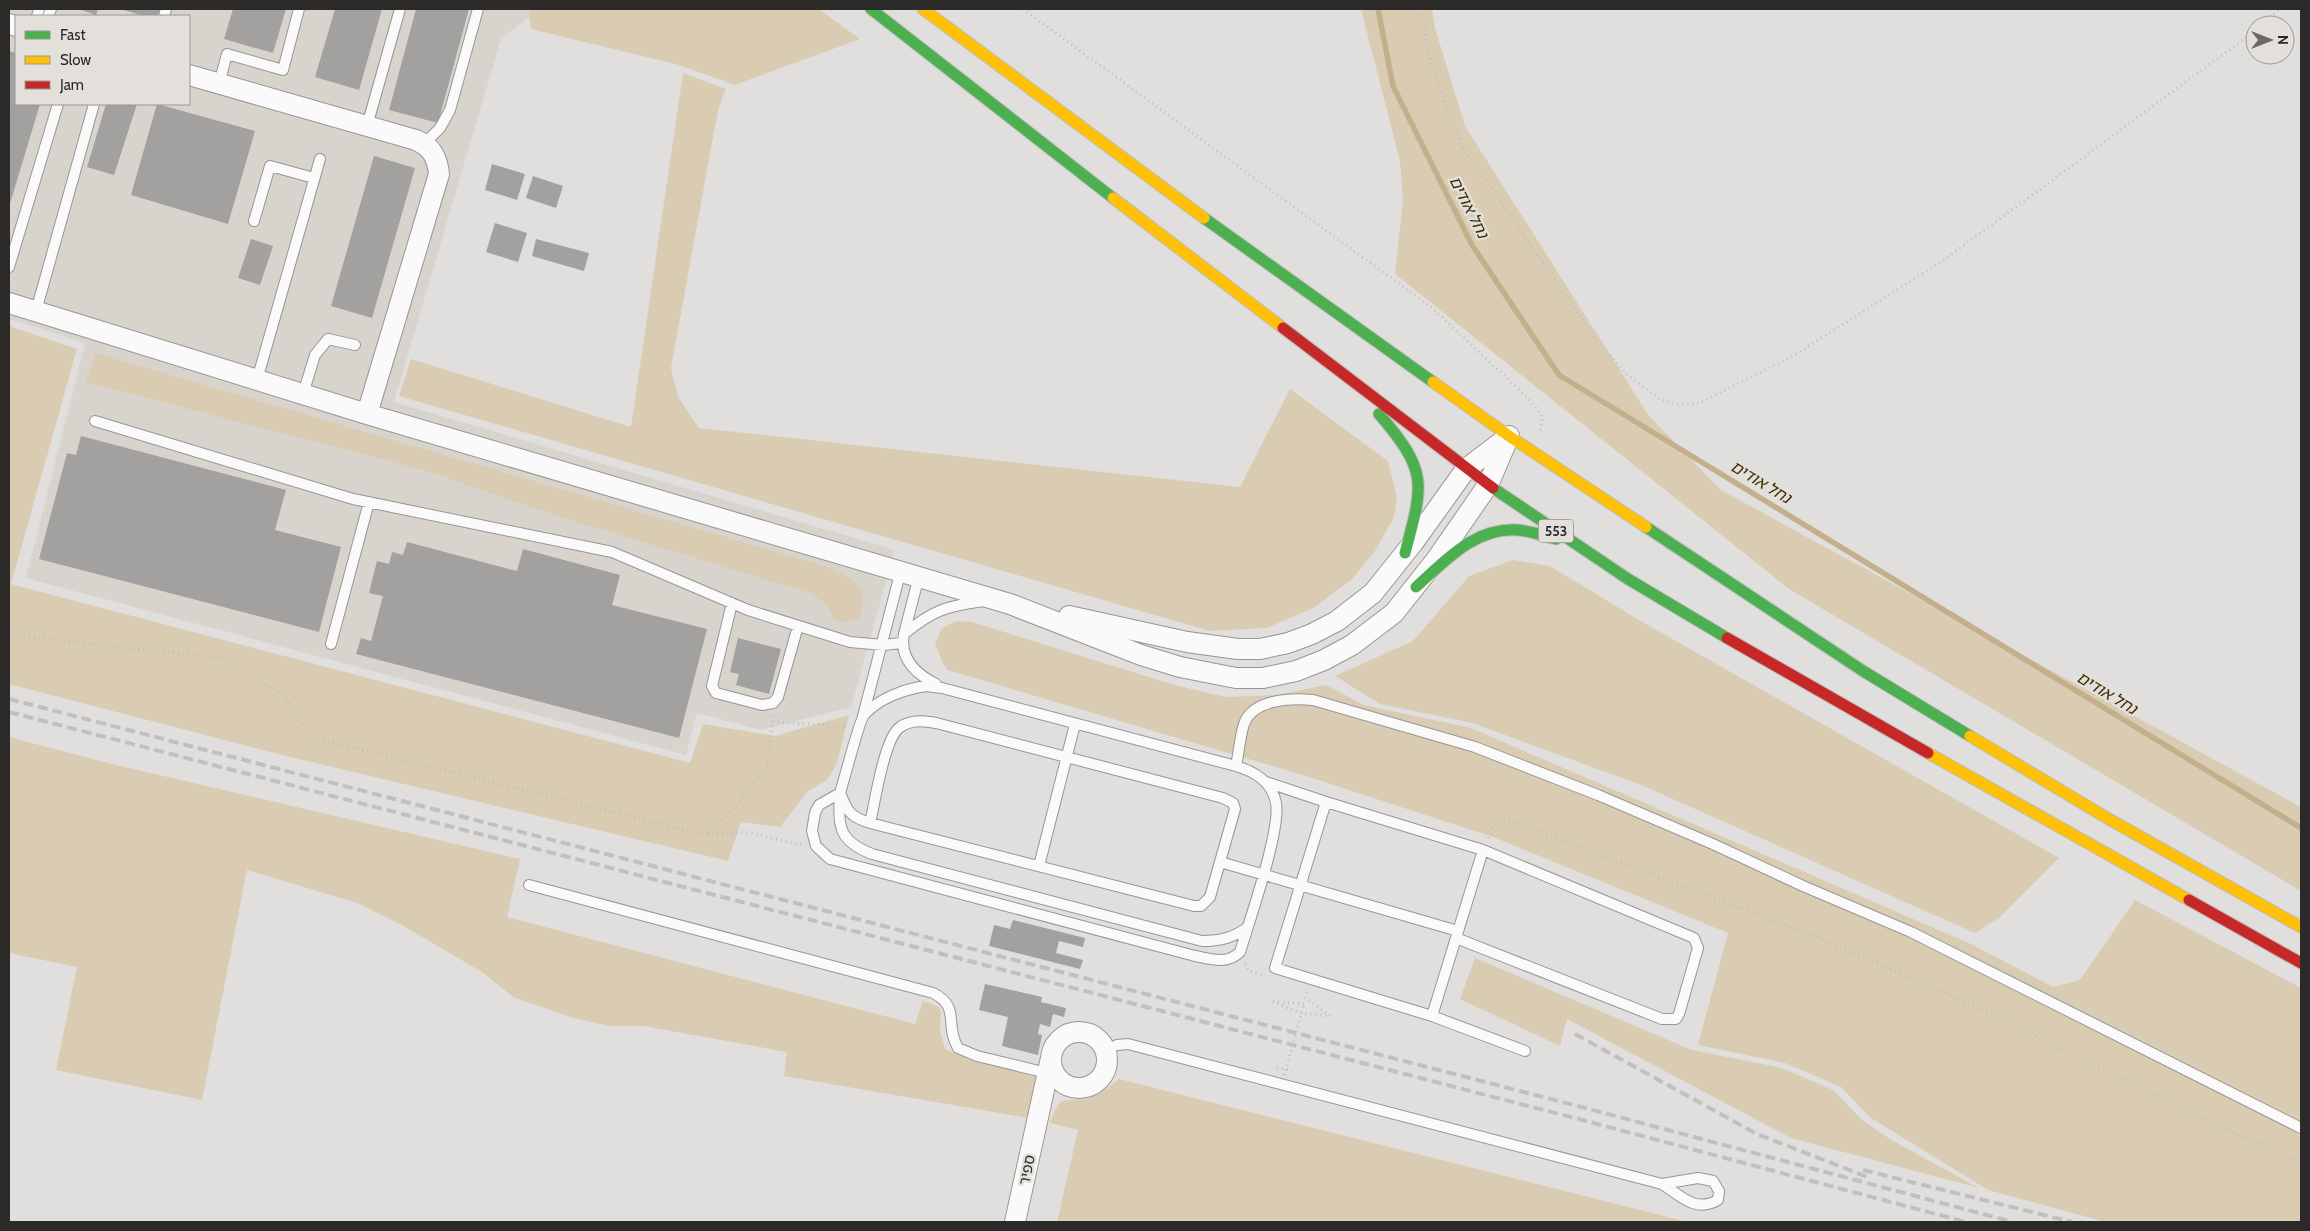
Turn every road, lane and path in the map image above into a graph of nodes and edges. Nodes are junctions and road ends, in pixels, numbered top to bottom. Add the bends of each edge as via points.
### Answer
1 (299, 9) edge
2 (400, 9) edge
3 (478, 9) edge
4 (871, 9) edge
5 (923, 9) edge
6 (1023, 9) edge
7 (1422, 9) edge
8 (2245, 38) edge
9 (190, 75) edge
10 (218, 84) junction
11 (58, 105) edge
12 (94, 105) edge
13 (367, 126) junction
14 (424, 144) junction
15 (320, 159) dead end
16 (314, 178) junction
17 (254, 221) dead end
18 (9, 268) edge
19 (9, 303) edge
20 (36, 311) junction
21 (355, 344) dead end
22 (257, 380) junction
23 (1359, 386) junction
24 (303, 394) junction
25 (366, 414) junction
26 (95, 421) dead end
27 (1509, 436) junction
28 (1536, 454) junction
29 (1466, 468) junction
30 (1488, 485) junction
31 (369, 502) junction
32 (1573, 543) junction
33 (1406, 553) junction
34 (910, 573) junction
35 (1416, 587) junction
36 (1003, 602) junction
37 (732, 603) junction
38 (798, 626) junction
39 (9, 634) edge
40 (903, 639) junction
41 (331, 644) dead end
42 (883, 645) junction
43 (942, 688) junction
44 (774, 703) junction
45 (863, 716) junction
46 (773, 722) junction
47 (1075, 724) junction
48 (860, 727) junction
49 (1067, 756) junction
50 (1236, 766) junction
51 (1266, 782) junction
52 (840, 793) junction
53 (1326, 802) junction
54 (870, 823) junction
55 (707, 835) junction
56 (819, 849) junction
57 (1483, 850) junction
58 (1220, 862) junction
59 (1039, 866) junction
60 (1263, 873) junction
61 (1301, 884) junction
62 (529, 885) dead end
63 (1248, 927) junction
64 (2301, 927) edge
65 (1457, 935) junction
66 (1240, 952) junction
67 (2301, 963) edge
68 (1266, 975) dead end
69 (1309, 987) dead end
70 (1432, 1016) junction
71 (1105, 1050) junction
72 (1525, 1051) dead end
73 (1056, 1073) junction
74 (1283, 1080) dead end
75 (2301, 1128) edge
76 (2301, 1163) edge
77 (1662, 1184) junction
78 (1015, 1222) edge

1 - 10 lane via 283,70 226,54
2 - 13 lane
3 - 14 lane via 450,110 440,128
4 - 23 main road, 553
5 - 27 main road via 1189,208
6 - 28 path via 1432,308 1530,400 1543,417
7 - 8 path via 1427,50 1462,146 1596,339 1627,375 1661,400 1676,404 1699,403 1793,356 1941,262
9 - 10 street
10 - 13 street
11 - 18 lane
12 - 20 lane
13 - 14 street
14 - 25 street via 434,155 439,174
15 - 16 lane
16 - 17 lane via 270,166
16 - 22 lane
19 - 20 street
20 - 22 street
21 - 24 lane via 328,338 315,355
22 - 24 street
23 - 29 main road, 553
23 - 33 main road via 1411,456 1417,470 1418,505
24 - 25 street
25 - 34 street
26 - 31 lane
27 - 28 main road
27 - 29 street
27 - 30 street
28 - 64 main road via 1863,671 2099,813
29 - 30 main road, 553
29 - 33 street
30 - 32 main road, 553
30 - 35 street
31 - 37 lane via 612,552
31 - 41 lane
32 - 35 main road via 1516,529 1482,533
32 - 67 main road, 553 via 1766,661
33 - 36 street via 1373,592 1337,621 1288,643 1260,649 1188,642
34 - 36 street
34 - 40 lane
34 - 42 lane
35 - 36 street via 1394,613 1352,646 1296,671 1263,678 1236,678 1180,667
36 - 40 lane via 945,608 919,622
37 - 38 lane
37 - 44 lane via 712,686 716,693 762,705
38 - 42 lane via 850,642
38 - 44 lane
39 - 55 path via 222,658 284,695 309,737
40 - 42 lane
40 - 43 lane via 903,654 912,667 922,678
42 - 45 lane
43 - 45 lane via 926,686 902,692
43 - 47 lane
44 - 46 path
45 - 48 lane
46 - 48 path
46 - 55 path via 767,767 737,805
47 - 49 lane
47 - 50 lane
48 - 52 lane
49 - 54 lane via 931,722 905,724 889,744
49 - 58 lane via 1229,800 1235,809
49 - 59 lane
50 - 51 lane via 1247,769
50 - 75 lane via 1244,724 1251,713 1270,703 1292,698 1313,700 1475,747 1670,825 1911,932
51 - 53 lane
51 - 60 lane via 1276,804 1277,816
52 - 54 lane via 854,818
52 - 56 lane via 819,805 815,813 812,831
52 - 63 lane via 840,828 847,840 872,854 1202,941 1225,940
53 - 57 lane
53 - 61 lane
54 - 59 lane
55 - 56 path via 746,832
56 - 66 lane via 830,859 844,864 1195,956 1226,961 1234,959
57 - 65 lane
57 - 65 lane via 1694,938 1698,948 1680,1014 1676,1019 1662,1019
57 - 76 path via 1499,816 1808,934 1980,1009
58 - 59 lane via 1210,897 1201,906
58 - 60 lane
60 - 61 lane
60 - 63 lane
61 - 65 lane
61 - 70 lane via 1275,968
62 - 73 lane via 933,993 944,998 949,1006 950,1031 958,1048 977,1056
63 - 66 lane
65 - 70 lane
66 - 68 path via 1249,971
69 - 74 path, bridge via 1305,997 1330,1016 1299,1013 1271,1001 1304,1004
70 - 72 lane
71 - 73 street via 1106,1068 1096,1083 1078,1089
71 - 73 street via 1089,1034 1072,1033 1058,1042
71 - 77 lane via 1128,1044
73 - 78 street, ספיר via 1054,1094 1038,1119
77 - 77 lane via 1697,1206 1718,1200 1719,1191 1713,1181 1698,1178

